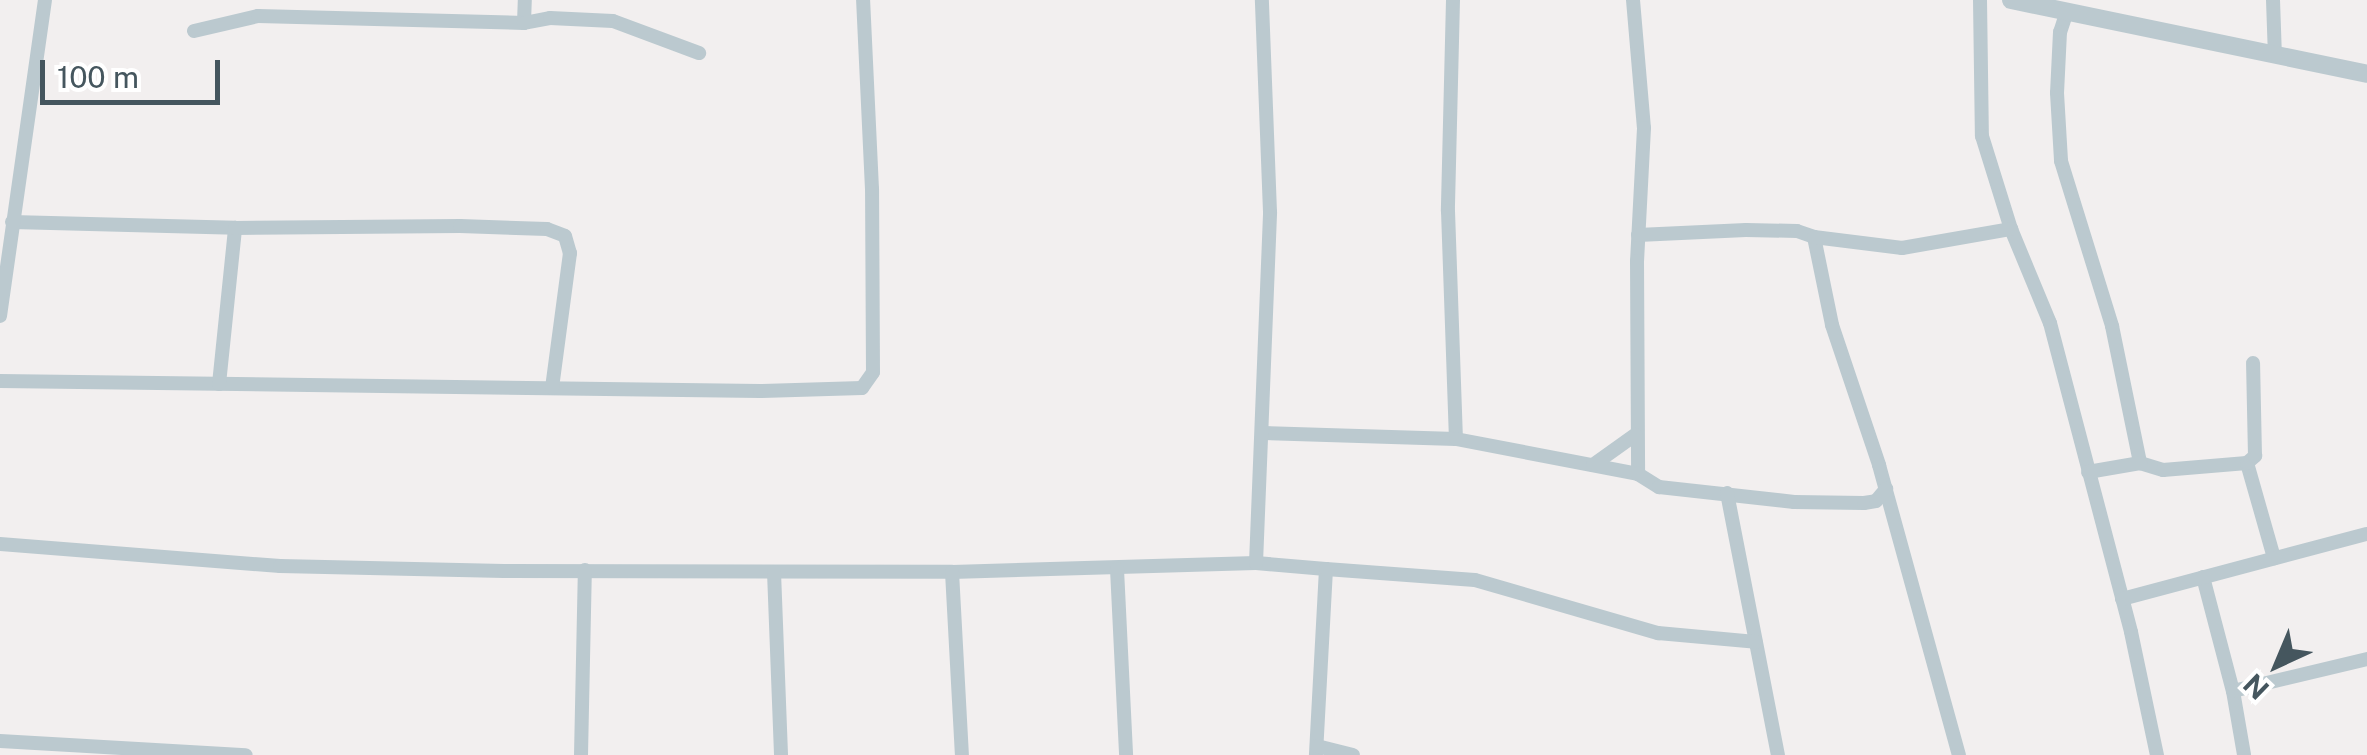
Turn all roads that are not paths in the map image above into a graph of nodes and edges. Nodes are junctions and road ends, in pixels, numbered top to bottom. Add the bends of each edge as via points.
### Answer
1 (45, 0) edge
2 (525, 0) edge
3 (863, 0) edge
4 (1262, 0) edge
5 (1454, 0) edge
6 (1633, 0) edge
7 (1980, 0) edge
8 (2012, 0) edge
9 (2273, 0) edge
10 (2067, 12) junction
11 (524, 23) junction
12 (194, 31) dead end
13 (699, 53) dead end
14 (2275, 56) junction
15 (2367, 74) edge
16 (12, 222) junction
17 (235, 228) junction
18 (2011, 229) junction
19 (1638, 235) junction
20 (1814, 237) junction
21 (0, 316) edge
22 (2252, 363) dead end
23 (0, 381) edge
24 (219, 384) junction
25 (552, 388) junction
26 (1264, 433) junction
27 (1635, 435) junction
28 (1456, 439) junction
29 (2140, 463) junction
30 (2247, 463) junction
31 (1593, 466) junction
32 (2088, 472) junction
33 (1638, 474) junction
34 (1886, 489) junction
35 (1727, 493) junction
36 (2367, 534) edge
37 (0, 544) edge
38 (2274, 558) junction
39 (1256, 564) junction
40 (1117, 569) junction
41 (1326, 569) junction
42 (584, 570) junction
43 (774, 572) junction
44 (952, 572) junction
45 (2203, 577) junction
46 (2122, 599) junction
47 (1756, 642) junction
48 (2367, 659) edge
49 (2233, 691) junction
50 (0, 741) edge
51 (1316, 751) edge
52 (246, 755) edge
53 (582, 755) edge
54 (781, 755) edge
55 (962, 755) edge
56 (1126, 755) edge
57 (1353, 755) edge
58 (1778, 755) edge
59 (1959, 755) edge
60 (2156, 755) edge
61 (2244, 755) edge

1 - 16 street
2 - 11 street
3 - 25 street via 872,189 869,382 843,392
4 - 26 street via 1270,212
5 - 28 street via 1448,211
6 - 19 street via 1644,128
7 - 18 street via 1982,136
8 - 10 street
9 - 14 street
10 - 14 street
10 - 29 street via 2057,93 2061,161 2112,326
11 - 12 street via 258,16
11 - 13 street via 613,22
14 - 15 street
16 - 17 street
16 - 21 street
17 - 24 street
17 - 25 street via 547,228 566,236 570,253
18 - 20 street via 1902,248
18 - 32 street via 2050,324
19 - 20 street via 1746,230
19 - 27 street
20 - 34 street via 1832,325
22 - 30 street via 2256,456
23 - 24 street
24 - 25 street
26 - 28 street
26 - 39 street
27 - 31 street
27 - 33 street
28 - 31 street
29 - 30 street via 2164,470
29 - 32 street
30 - 38 street
31 - 33 street
32 - 46 street
33 - 35 street via 1658,487
34 - 35 street via 1864,503
34 - 59 street
35 - 47 street
36 - 38 street
37 - 42 street via 280,566
38 - 45 street
39 - 40 street
39 - 41 street
40 - 44 street
40 - 56 street
41 - 47 street via 1475,580 1658,634
41 - 51 street
42 - 43 street
42 - 53 street
43 - 44 street
43 - 54 street
44 - 55 street
45 - 46 street
45 - 49 street
46 - 60 street
47 - 58 street
48 - 49 street
49 - 61 street
50 - 52 street
51 - 57 street

